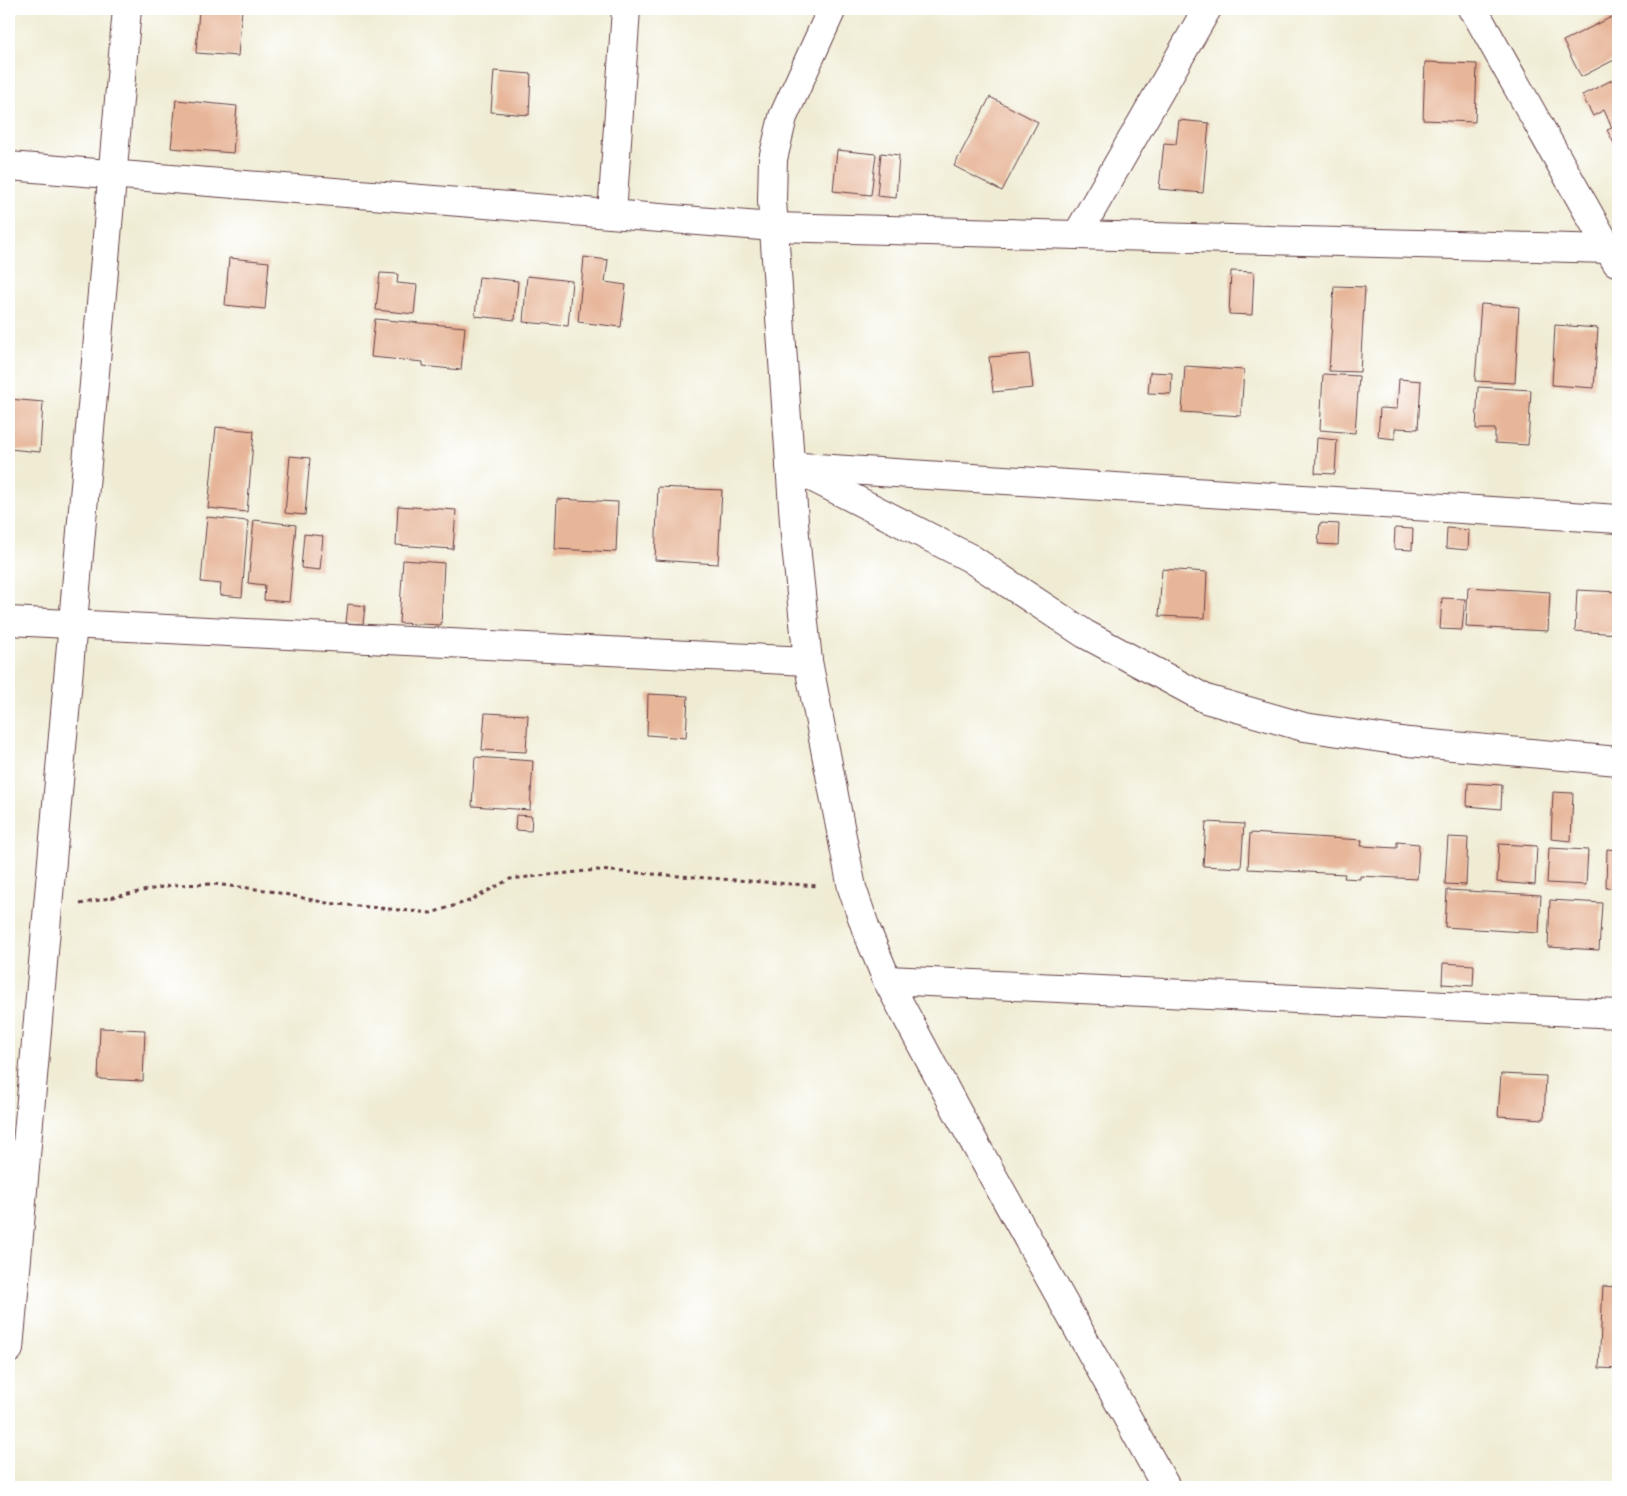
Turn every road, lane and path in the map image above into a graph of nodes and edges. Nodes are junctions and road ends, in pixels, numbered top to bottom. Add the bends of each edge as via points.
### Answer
1 (127, 9) edge
2 (626, 9) edge
3 (832, 9) edge
4 (1207, 9) edge
5 (1472, 9) edge
6 (9, 166) edge
7 (112, 174) junction
8 (612, 214) junction
9 (773, 227) junction
10 (1077, 235) junction
11 (1615, 253) edge
12 (790, 466) junction
13 (1618, 519) edge
14 (9, 621) edge
15 (72, 624) junction
16 (808, 661) junction
17 (1618, 761) edge
18 (852, 888) junction
19 (47, 911) junction
20 (888, 980) junction
21 (1618, 1014) edge
22 (9, 1348) edge
23 (1166, 1487) edge

1 - 7 street
2 - 8 street
3 - 9 street via 784,117 773,159
4 - 10 street
5 - 11 street
6 - 7 street
7 - 8 street
7 - 15 street
8 - 9 street
9 - 10 street
9 - 12 street
10 - 11 street
12 - 13 street
12 - 16 street
12 - 17 street via 970,558 1085,634 1206,699 1304,727 1410,742
14 - 15 street
15 - 16 street
15 - 19 street
16 - 18 street
18 - 19 path via 597,870 510,879 469,901 431,912 327,903 265,890 213,884 172,885
18 - 20 street
19 - 22 street
20 - 21 street
20 - 23 street via 959,1115

